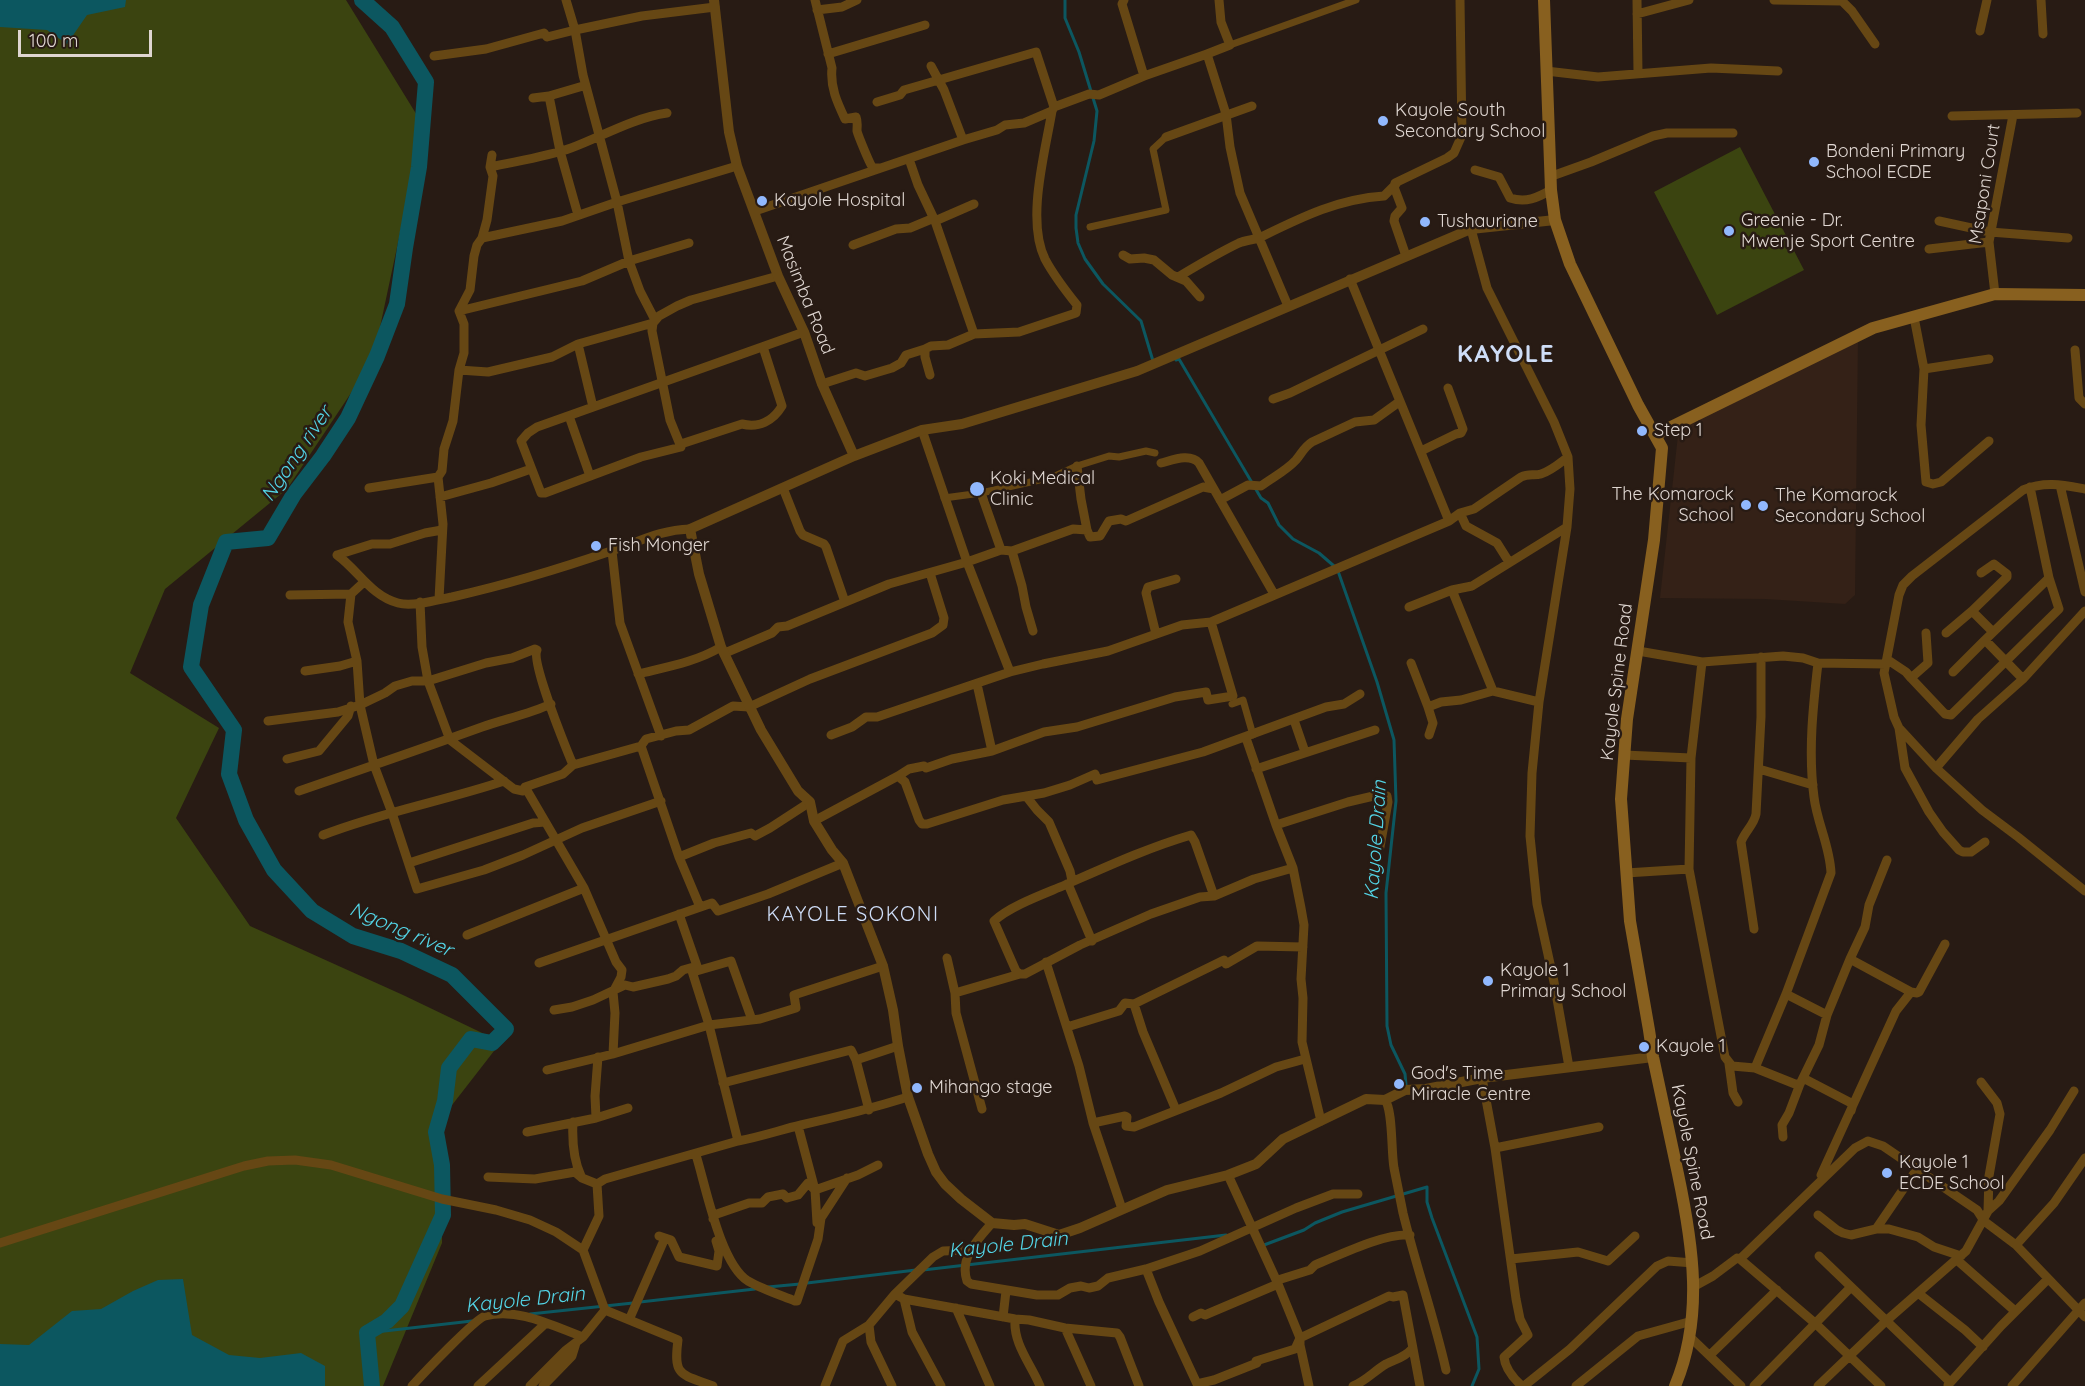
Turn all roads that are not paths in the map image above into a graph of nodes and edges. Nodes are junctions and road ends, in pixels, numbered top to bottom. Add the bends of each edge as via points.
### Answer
1 (566, 0) edge
2 (678, 0) edge
3 (857, 0) edge
4 (1124, 0) edge
5 (1218, 0) edge
6 (1356, 0) edge
7 (1460, 0) edge
8 (1544, 0) edge
9 (1637, 0) edge
10 (1689, 0) edge
11 (1774, 0) edge
12 (1987, 0) edge
13 (2041, 0) edge
14 (714, 4) edge
15 (816, 5) edge
16 (683, 11) junction
17 (1637, 14) junction
18 (925, 25) dead end
19 (575, 30) junction
20 (1980, 31) dead end
21 (2043, 34) dead end
22 (1875, 44) dead end
23 (1230, 45) junction
24 (828, 54) junction
25 (1207, 54) junction
26 (434, 56) dead end
27 (932, 66) dead end
28 (1546, 71) junction
29 (1778, 72) dead end
30 (1638, 73) junction
31 (1144, 76) junction
32 (939, 79) junction
33 (586, 87) junction
34 (549, 96) junction
35 (533, 98) dead end
36 (877, 102) dead end
37 (1252, 106) dead end
38 (1053, 109) junction
39 (2077, 112) dead end
40 (667, 113) dead end
41 (1226, 114) junction
42 (2013, 115) junction
43 (1952, 116) dead end
44 (1733, 133) dead end
45 (599, 136) junction
46 (1166, 137) joint
47 (963, 140) junction
48 (560, 151) junction
49 (492, 155) dead end
50 (909, 159) junction
51 (737, 166) junction
52 (490, 167) junction
53 (879, 168) junction
54 (1474, 170) dead end
55 (1552, 176) junction
56 (1396, 184) junction
57 (1551, 189) junction
58 (617, 202) junction
59 (974, 204) dead end
60 (755, 211) junction
61 (578, 215) junction
62 (934, 219) junction
63 (1555, 220) junction
64 (1939, 221) dead end
65 (1090, 227) dead end
66 (1471, 230) junction
67 (1989, 237) junction
68 (482, 238) junction
69 (2068, 238) dead end
70 (1258, 239) junction
71 (689, 243) dead end
72 (853, 245) dead end
73 (1929, 249) dead end
74 (1124, 255) dead end
75 (1406, 256) junction
76 (629, 261) junction
77 (778, 276) junction
78 (1178, 277) junction
79 (1350, 279) junction
80 (1995, 294) junction
81 (2085, 295) edge
82 (1200, 297) dead end
83 (1288, 306) junction
84 (459, 311) junction
85 (1914, 317) junction
86 (654, 322) junction
87 (1423, 329) dead end
88 (804, 332) junction
89 (974, 334) junction
90 (578, 344) junction
91 (763, 347) junction
92 (925, 349) junction
93 (1381, 350) junction
94 (2075, 350) dead end
95 (1989, 359) dead end
96 (1924, 369) junction
97 (459, 370) junction
98 (930, 375) dead end
99 (664, 381) junction
100 (822, 384) junction
101 (1448, 388) dead end
102 (1273, 399) dead end
103 (1399, 402) junction
104 (2085, 404) edge
105 (593, 407) junction
106 (569, 416) junction
107 (922, 430) junction
108 (1655, 435) junction
109 (1989, 441) dead end
110 (681, 444) junction
111 (1421, 451) junction
112 (1155, 453) dead end
113 (854, 456) junction
114 (1568, 457) junction
115 (1161, 463) dead end
116 (1077, 466) junction
117 (531, 469) junction
118 (590, 476) junction
119 (438, 477) junction
120 (2060, 484) junction
121 (2030, 487) junction
122 (369, 488) dead end
123 (783, 488) junction
124 (1214, 489) junction
125 (2085, 489) edge
126 (981, 493) junction
127 (440, 497) junction
128 (944, 498) junction
129 (1220, 500) junction
130 (1460, 513) junction
131 (1449, 521) junction
132 (1567, 527) junction
133 (690, 529) junction
134 (442, 530) junction
135 (1087, 530) junction
136 (1001, 550) junction
137 (612, 551) junction
138 (1011, 551) junction
139 (1509, 561) junction
140 (967, 562) junction
141 (930, 573) junction
142 (1981, 573) dead end
143 (2049, 578) junction
144 (1176, 579) dead end
145 (364, 582) junction
146 (1452, 590) junction
147 (2085, 592) edge
148 (351, 594) junction
149 (1274, 594) junction
150 (290, 595) dead end
151 (439, 599) junction
152 (420, 602) junction
153 (845, 602) junction
154 (1409, 607) dead end
155 (1972, 611) junction
156 (2085, 611) edge
157 (1211, 622) junction
158 (1033, 632) dead end
159 (1992, 632) junction
160 (1926, 633) dead end
161 (1946, 633) dead end
162 (1156, 634) junction
163 (1985, 640) junction
164 (723, 650) junction
165 (1638, 651) junction
166 (1761, 657) junction
167 (357, 661) junction
168 (1702, 662) junction
169 (1887, 662) junction
170 (2005, 662) junction
171 (1411, 663) dead end
172 (1818, 663) junction
173 (305, 671) dead end
174 (1010, 672) junction
175 (1953, 672) dead end
176 (638, 674) junction
177 (1911, 678) junction
178 (2023, 680) junction
179 (428, 681) junction
180 (977, 684) junction
181 (1493, 691) junction
182 (1360, 694) dead end
183 (1539, 702) junction
184 (551, 704) junction
185 (1232, 704) dead end
186 (356, 706) junction
187 (749, 707) junction
188 (1428, 707) junction
189 (1294, 720) junction
190 (268, 721) dead end
191 (1899, 728) junction
192 (1375, 730) dead end
193 (831, 735) dead end
194 (1430, 735) dead end
195 (661, 736) junction
196 (1250, 736) junction
197 (450, 740) junction
198 (640, 746) junction
199 (992, 751) junction
200 (1305, 752) junction
201 (1624, 755) junction
202 (1691, 758) junction
203 (287, 759) dead end
204 (374, 765) junction
205 (573, 765) junction
206 (1936, 768) junction
207 (1256, 769) junction
208 (1759, 769) junction
209 (898, 776) junction
210 (504, 781) junction
211 (1813, 785) junction
212 (525, 787) junction
213 (299, 791) dead end
214 (1026, 796) junction
215 (661, 801) junction
216 (810, 802) junction
217 (392, 813) junction
218 (814, 821) junction
219 (545, 822) junction
220 (1276, 825) junction
221 (323, 835) dead end
222 (556, 839) junction
223 (1985, 842) dead end
224 (1380, 847) dead end
225 (679, 857) junction
226 (1887, 860) dead end
227 (409, 863) junction
228 (843, 863) junction
229 (1293, 868) junction
230 (1689, 869) junction
231 (1626, 873) junction
232 (1070, 882) junction
233 (584, 888) junction
234 (2085, 891) edge
235 (1214, 896) junction
236 (700, 907) junction
237 (679, 914) junction
238 (1754, 929) dead end
239 (467, 935) dead end
240 (607, 939) junction
241 (1092, 941) junction
242 (1945, 944) dead end
243 (1303, 947) junction
244 (947, 958) dead end
245 (1850, 959) junction
246 (1046, 962) junction
247 (539, 963) dead end
248 (883, 966) junction
249 (692, 970) junction
250 (1020, 974) junction
251 (613, 992) junction
252 (1911, 992) junction
253 (955, 993) junction
254 (1786, 994) junction
255 (1134, 1004) junction
256 (554, 1010) dead end
257 (1827, 1015) junction
258 (752, 1020) junction
259 (709, 1025) junction
260 (1067, 1027) junction
261 (898, 1046) junction
262 (613, 1054) junction
263 (598, 1057) junction
264 (1653, 1058) junction
265 (1305, 1059) junction
266 (856, 1060) junction
267 (1729, 1064) junction
268 (1569, 1067) junction
269 (1755, 1068) junction
270 (547, 1070) dead end
271 (1482, 1078) junction
272 (1802, 1081) junction
273 (1981, 1082) dead end
274 (723, 1083) junction
275 (2074, 1091) dead end
276 (908, 1097) junction
277 (1385, 1100) junction
278 (1738, 1102) dead end
279 (628, 1108) dead end
280 (982, 1108) dead end
281 (869, 1110) junction
282 (1176, 1110) junction
283 (1850, 1117) junction
284 (596, 1118) junction
285 (1321, 1121) junction
286 (573, 1122) junction
287 (1094, 1123) junction
288 (798, 1126) junction
289 (1599, 1127) dead end
290 (527, 1132) dead end
291 (1783, 1137) dead end
292 (738, 1141) junction
293 (1495, 1148) junction
294 (696, 1155) junction
295 (2085, 1158) edge
296 (878, 1165) dead end
297 (1917, 1169) junction
298 (1228, 1175) junction
299 (488, 1177) dead end
300 (582, 1178) junction
301 (847, 1178) junction
302 (1818, 1182) junction
303 (597, 1184) junction
304 (815, 1190) junction
305 (1358, 1194) dead end
306 (1122, 1209) junction
307 (1988, 1211) junction
308 (714, 1215) junction
309 (1818, 1215) dead end
310 (1984, 1221) junction
311 (992, 1223) junction
312 (1252, 1227) junction
313 (1876, 1229) junction
314 (1410, 1235) junction
315 (1635, 1236) dead end
316 (818, 1239) junction
317 (0, 1243) edge
318 (2016, 1245) junction
319 (583, 1250) junction
320 (969, 1250) junction
321 (1819, 1256) dead end
322 (1959, 1258) junction
323 (1511, 1259) junction
324 (1740, 1259) junction
325 (1693, 1263) junction
326 (1146, 1269) junction
327 (2048, 1280) junction
328 (1278, 1284) junction
329 (1693, 1287) junction
330 (1851, 1287) junction
331 (1777, 1290) junction
332 (1006, 1291) junction
333 (1918, 1293) junction
334 (899, 1296) junction
335 (2085, 1303) edge
336 (956, 1308) junction
337 (605, 1310) junction
338 (2015, 1311) junction
339 (2081, 1314) edge
340 (1003, 1317) junction
341 (1192, 1317) dead end
342 (1015, 1319) junction
343 (629, 1320) junction
344 (1692, 1321) junction
345 (1886, 1321) junction
346 (546, 1323) junction
347 (1816, 1324) junction
348 (869, 1325) junction
349 (1065, 1328) junction
350 (1689, 1336) junction
351 (1300, 1338) junction
352 (579, 1340) junction
353 (1983, 1347) junction
354 (1412, 1349) junction
355 (1710, 1355) junction
356 (1848, 1356) junction
357 (1446, 1370) dead end
358 (1949, 1384) edge
359 (827, 1385) edge
360 (1197, 1385) edge
361 (412, 1386) edge
362 (478, 1386) edge
363 (530, 1386) edge
364 (543, 1386) edge
365 (713, 1386) edge
366 (892, 1386) edge
367 (942, 1386) edge
368 (990, 1386) edge
369 (1040, 1386) edge
370 (1091, 1386) edge
371 (1139, 1386) edge
372 (1309, 1386) edge
373 (1353, 1386) edge
374 (1420, 1386) edge
375 (1523, 1386) edge
376 (1576, 1386) edge
377 (1675, 1386) edge
378 (1740, 1386) edge
379 (1754, 1386) edge
380 (1818, 1386) edge
381 (1881, 1386) edge
382 (2012, 1386) edge

1 - 19 street
2 - 16 street
3 - 15 street via 842,7
4 - 31 street
5 - 23 street
6 - 23 street
7 - 56 street via 1462,135 1454,153
8 - 28 main road, Kayole Spine Road
9 - 17 street
10 - 17 street
11 - 22 street via 1842,1
12 - 20 street
13 - 21 street
14 - 16 street
14 - 51 street, Masimba Road via 729,132
15 - 24 street
16 - 19 street
17 - 30 street
18 - 24 street
19 - 26 street
19 - 33 street
23 - 25 street
24 - 53 street via 836,101 845,119 858,120 857,134 869,164
25 - 31 street
25 - 41 street
27 - 32 street
28 - 30 street via 1598,77
28 - 55 main road, Kayole Spine Road
29 - 30 street via 1729,68
31 - 38 street
32 - 36 street
32 - 38 street via 1036,52
32 - 47 street
33 - 34 street
33 - 45 street
34 - 35 street
34 - 48 street
37 - 41 street
38 - 47 street via 1024,123 1005,125
38 - 89 street via 1037,199 1037,229 1045,258 1077,310 1019,332
39 - 42 street
40 - 45 street
41 - 46 street
41 - 70 street via 1240,193
42 - 43 street
42 - 67 street, Msaponi Court
44 - 55 street via 1653,136
45 - 48 street
45 - 58 street
46 - 65 street via 1153,149 1166,210
47 - 50 street
48 - 52 street
48 - 61 street
49 - 52 street
50 - 53 street
50 - 62 street
51 - 58 street
51 - 60 street, Masimba Road
52 - 68 street via 493,176
53 - 60 street
54 - 57 street via 1499,177 1510,198 1523,202
55 - 57 main road, Kayole Spine Road
56 - 70 street via 1384,196 1337,203
56 - 75 street via 1402,208 1394,221
57 - 63 main road, Kayole Spine Road
58 - 61 street
58 - 76 street
59 - 62 street
60 - 77 street, Masimba Road
61 - 68 street
62 - 72 street
62 - 89 street
63 - 66 street
63 - 108 main road, Kayole Spine Road via 1570,264
64 - 67 street
66 - 75 street
66 - 114 street via 1487,288
67 - 69 street
67 - 73 street
67 - 80 street, Msaponi Court
68 - 84 street via 474,256 470,290
70 - 78 street via 1240,243
70 - 83 street
71 - 76 street
74 - 78 street via 1154,260
75 - 79 street
76 - 84 street via 582,281
76 - 86 street
77 - 86 street via 691,300
77 - 88 street, Masimba Road
78 - 82 street
79 - 83 street
79 - 93 street
80 - 81 main road
80 - 85 main road
83 - 107 street via 1137,370 962,424
84 - 97 street via 465,333
85 - 96 street
85 - 108 main road via 1851,337
86 - 90 street
86 - 99 street via 652,331
87 - 93 street
88 - 91 street
88 - 100 street, Masimba Road
89 - 92 street
90 - 97 street via 552,357 488,372
90 - 105 street
91 - 99 street
91 - 110 street via 782,406 776,415 770,421 742,424
92 - 98 street
92 - 100 street via 906,355 902,363 892,368 865,376 856,373
93 - 102 street
93 - 103 street
94 - 104 street via 2079,398
95 - 96 street
96 - 109 street via 1921,425 1926,482 1941,482
97 - 119 street via 453,421
99 - 105 street
99 - 110 street via 670,420
100 - 113 street, Masimba Road
101 - 111 street via 1463,429
103 - 111 street
103 - 129 street via 1374,420 1356,422 1305,446 1296,460 1262,486 1248,485
105 - 106 street
106 - 117 street via 537,428 521,441
106 - 118 street
107 - 113 street
107 - 128 street
108 - 165 main road, Kayole Spine Road via 1662,448 1662,464
110 - 118 street via 679,448
111 - 131 street
112 - 116 street via 1109,456
113 - 123 street
114 - 130 street via 1549,471 1521,477 1474,509
114 - 132 street
115 - 124 street via 1195,458
116 - 126 street via 1053,477
116 - 135 street
117 - 118 street via 541,493
117 - 127 street
119 - 122 street
119 - 127 street
120 - 121 street
120 - 125 street
120 - 147 street
121 - 143 street
121 - 169 street via 1904,585
123 - 133 street
123 - 153 street via 800,531 826,547
124 - 129 street
124 - 135 street via 1203,487 1126,521 1109,521 1100,536 1090,537
126 - 128 street
126 - 136 street
127 - 134 street
128 - 140 street
129 - 149 street
130 - 131 street
130 - 139 street via 1466,526 1497,543
131 - 149 street
132 - 139 street
132 - 183 street
133 - 137 street via 670,530
133 - 164 street via 699,574
134 - 145 street via 337,555
134 - 151 street
135 - 138 street via 1073,529
136 - 138 street
136 - 140 street
137 - 151 street
137 - 176 street via 620,623
138 - 158 street
139 - 146 street via 1472,586
140 - 141 street
140 - 174 street
141 - 153 street
141 - 187 street via 943,625 932,633 810,678
142 - 155 street via 1994,564 2007,577
143 - 159 street
143 - 170 street via 2059,609
144 - 162 street via 1147,589
145 - 148 street
145 - 152 street via 398,604
146 - 154 street
146 - 181 street
148 - 150 street
148 - 167 street via 348,622
149 - 157 street
151 - 152 street
152 - 179 street
153 - 164 street
155 - 159 street
155 - 161 street
156 - 178 street
157 - 162 street via 1182,625
157 - 199 street via 1233,696 1208,700 1206,692 1175,697 1084,725 1044,732
159 - 163 street
160 - 177 street via 1928,663
162 - 174 street via 1085,657
163 - 170 street
163 - 175 street
164 - 176 street
164 - 187 street
165 - 168 street
165 - 201 main road, Kayole Spine Road
166 - 168 street
166 - 172 street via 1803,658
166 - 208 street
167 - 173 street
167 - 186 street
168 - 202 street
169 - 172 street
169 - 177 street
169 - 191 street via 1884,673
170 - 177 street via 1951,715 1945,714
170 - 178 street
171 - 188 street
172 - 211 street via 1811,719
174 - 180 street
176 - 195 street
178 - 206 street via 1978,719
179 - 184 street via 535,649
179 - 186 street via 395,686
179 - 197 street
180 - 193 street via 877,717 866,717
180 - 199 street
181 - 183 street
181 - 188 street
182 - 189 street via 1344,704
183 - 268 street via 1530,836 1537,904
184 - 197 street
184 - 205 street
185 - 196 street via 1243,700
186 - 190 street
186 - 203 street via 319,751
186 - 204 street
187 - 195 street via 733,706 689,730
187 - 216 street via 798,791
188 - 194 street
189 - 196 street
189 - 200 street
191 - 206 street
191 - 223 street via 1908,776 1943,832 1963,852 1971,852
192 - 200 street
195 - 198 street via 646,739
196 - 207 street
196 - 214 street via 1149,768 1097,780 1095,774
197 - 204 street
197 - 210 street
198 - 205 street
198 - 215 street
199 - 209 street via 930,768 909,769
200 - 207 street
201 - 202 street
201 - 231 main road, Kayole Spine Road via 1621,799
202 - 230 street
204 - 213 street
204 - 217 street
205 - 212 street via 563,774
206 - 234 street via 1982,810
207 - 220 street
208 - 211 street
208 - 238 street via 1756,814 1741,842
209 - 214 street via 905,782 924,824
209 - 218 street
210 - 212 street via 519,791
210 - 217 street
211 - 254 street via 1831,873
212 - 219 street
214 - 232 street via 1048,822 1070,871
215 - 222 street
215 - 225 street
216 - 218 street
216 - 225 street via 755,836 742,835
217 - 221 street
217 - 227 street
218 - 228 street
219 - 222 street
219 - 227 street
220 - 224 street via 1382,794 1388,801
220 - 229 street
222 - 227 street via 484,870 419,889
222 - 233 street
225 - 236 street
226 - 245 street
228 - 236 street via 718,911 712,903
228 - 248 street
229 - 235 street
229 - 243 street via 1304,925
230 - 231 street
230 - 267 street
231 - 264 main road, Kayole Spine Road
232 - 235 street via 1146,849 1191,835
232 - 241 street
232 - 250 street via 994,921
233 - 239 street
233 - 240 street
235 - 241 street via 1151,914
236 - 237 street
237 - 240 street
237 - 249 street via 697,963
240 - 247 street
240 - 251 street via 622,969
241 - 246 street
242 - 252 street via 1919,992
243 - 255 street via 1257,946 1226,964 1224,960
243 - 265 street via 1300,979
244 - 253 street
245 - 252 street
245 - 257 street
246 - 250 street
246 - 260 street
248 - 258 street via 794,995 796,1008
248 - 261 street
249 - 251 street via 633,987 625,985
249 - 258 street via 731,961
249 - 259 street
250 - 253 street
251 - 256 street
251 - 262 street
252 - 283 street via 1896,1011
253 - 280 street via 956,1013
254 - 257 street
254 - 269 street
255 - 260 street via 1125,1003 1119,1011
255 - 282 street
257 - 272 street via 1819,1045
258 - 259 street
259 - 262 street
259 - 274 street
260 - 287 street
261 - 266 street
261 - 276 street
262 - 263 street
263 - 270 street
263 - 284 street
264 - 268 street
264 - 325 main road, Kayole Spine Road
265 - 282 street via 1276,1066
265 - 285 street
266 - 274 street via 851,1050
266 - 281 street
267 - 269 street
267 - 278 street
268 - 271 street
269 - 272 street via 1795,1084
271 - 277 street via 1405,1090
271 - 293 street
272 - 283 street via 1853,1104
272 - 291 street via 1782,1125
273 - 307 street via 1998,1104 2000,1114 1989,1176
274 - 292 street
275 - 307 street via 2050,1130
276 - 281 street
276 - 311 street via 936,1172 961,1199
277 - 285 street via 1366,1099
277 - 314 street via 1390,1114 1392,1155
279 - 284 street
281 - 288 street
282 - 287 street via 1134,1127 1126,1126 1125,1116
283 - 302 street
284 - 286 street
285 - 298 street via 1283,1139 1256,1164
286 - 290 street
286 - 300 street via 573,1143
287 - 306 street
288 - 292 street
288 - 304 street
289 - 293 street
292 - 294 street
293 - 323 street
294 - 303 street
294 - 308 street
295 - 318 street via 2054,1203
296 - 301 street
297 - 302 street via 1883,1146 1868,1141
297 - 310 street via 1977,1210
297 - 313 street
298 - 306 street via 1167,1190
298 - 312 street
299 - 300 street via 535,1179 575,1172
300 - 303 street
301 - 304 street
301 - 316 street via 821,1218
302 - 324 street
303 - 319 street via 599,1216
304 - 308 street via 808,1183 798,1195 776,1195 762,1203 749,1203
304 - 316 street
305 - 312 street via 1333,1194
306 - 311 street via 1059,1234 1024,1224
307 - 310 street
308 - 316 street via 722,1245 747,1280 795,1301
308 - 343 street via 717,1266 679,1257 671,1240 662,1237
309 - 313 street via 1851,1235
310 - 318 street
310 - 322 street
311 - 320 street
312 - 326 street via 1200,1251
312 - 328 street
313 - 322 street via 1907,1234
314 - 328 street via 1366,1243 1310,1270 1278,1280
314 - 357 street
315 - 323 street via 1608,1261 1578,1252
317 - 319 street via 244,1166 295,1160 331,1165 442,1199 530,1220
318 - 327 street
319 - 337 street
320 - 332 street via 967,1281
320 - 334 street via 942,1251
321 - 330 street
322 - 333 street
322 - 338 street
323 - 375 street via 1520,1319 1528,1335 1504,1357 1504,1362
324 - 329 street
324 - 331 street
325 - 329 main road, Kayole Spine Road
325 - 375 street via 1668,1261 1657,1266 1570,1349
326 - 332 street via 1108,1278 1098,1286 1070,1288 1058,1295
326 - 360 street
327 - 338 street
327 - 339 street
328 - 341 street
328 - 351 street
329 - 344 main road, Kayole Spine Road
330 - 345 street
330 - 347 street
331 - 347 street
331 - 355 street
332 - 340 street
333 - 345 street
333 - 353 street
334 - 336 street
334 - 348 street
334 - 367 street via 912,1332
335 - 339 street
336 - 340 street
336 - 368 street
337 - 343 street
337 - 352 street
338 - 353 street
339 - 382 street
340 - 342 street
342 - 349 street
342 - 369 street via 1018,1343
343 - 365 street via 678,1340 677,1367 688,1377
344 - 350 main road, Kayole Spine Road
344 - 376 street via 1638,1336
345 - 356 street
345 - 358 street
346 - 352 street
346 - 361 street via 506,1314 483,1317
346 - 362 street
347 - 356 street
347 - 379 street
348 - 359 street via 843,1341
348 - 366 street via 871,1342
349 - 370 street
349 - 371 street via 1117,1333
350 - 355 street
350 - 377 main road, Kayole Spine Road
351 - 354 street via 1389,1296 1402,1295
351 - 360 street via 1295,1348
351 - 372 street
352 - 363 street
352 - 364 street via 572,1356
353 - 358 street
354 - 373 street via 1404,1358
354 - 374 street
355 - 378 street
356 - 380 street
356 - 381 street

